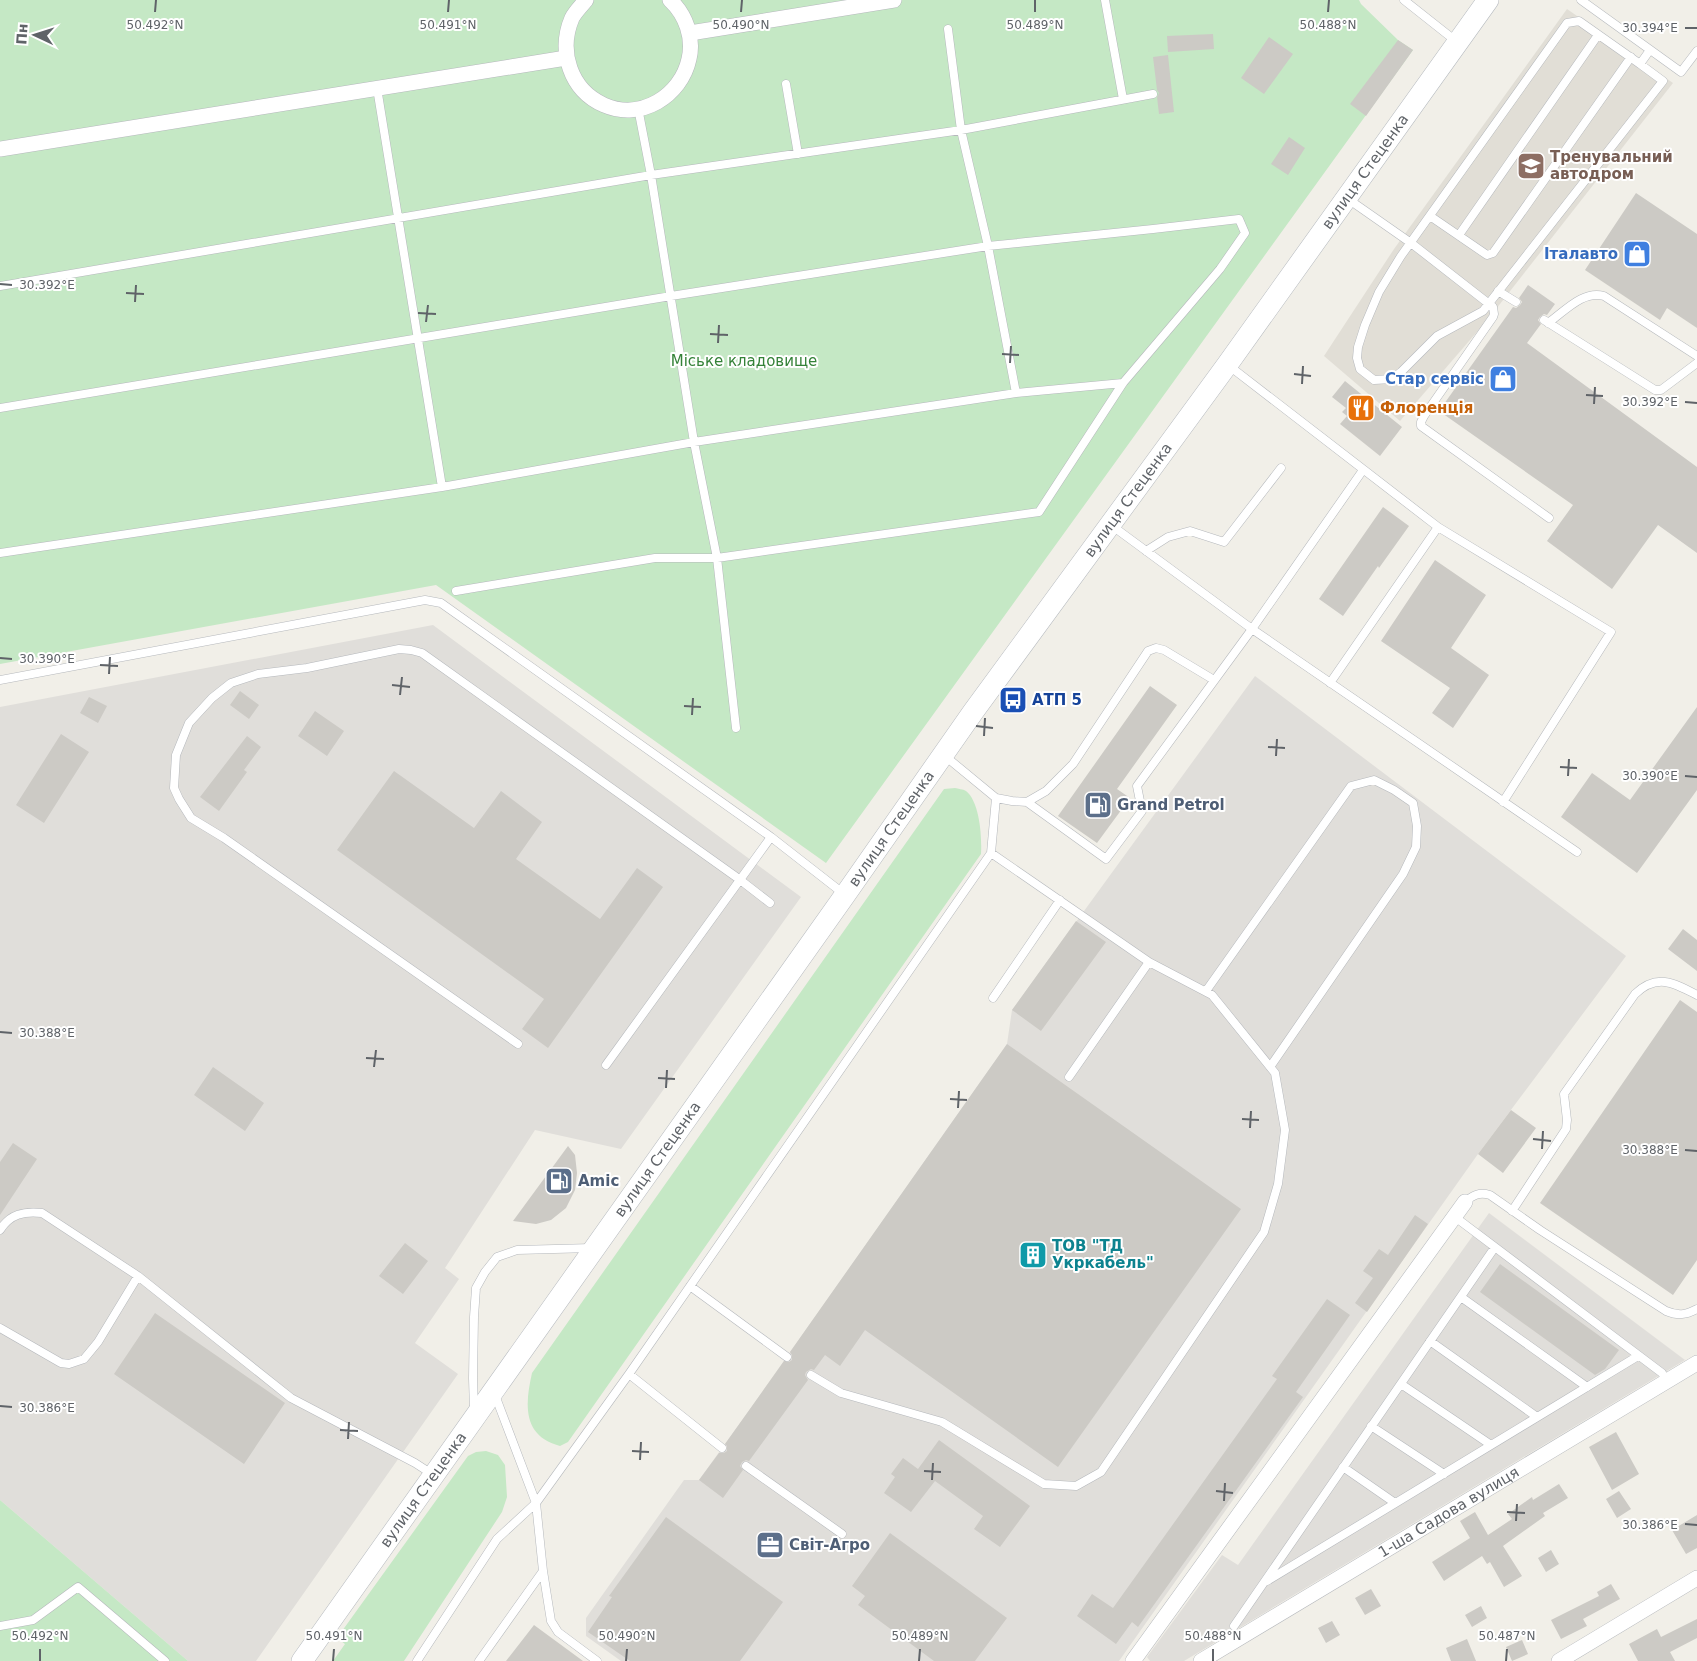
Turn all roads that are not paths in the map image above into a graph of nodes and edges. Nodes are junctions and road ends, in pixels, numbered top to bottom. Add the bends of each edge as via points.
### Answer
1 (586, 0) edge
2 (670, 0) edge
3 (894, 0) edge
4 (1105, 0) edge
5 (1404, 0) edge
6 (1488, 0) edge
7 (1581, 0) edge
8 (948, 29) dead end
9 (690, 33) junction
10 (1598, 35) junction
11 (1457, 42) junction
12 (1650, 50) junction
13 (1697, 51) edge
14 (566, 58) junction
15 (1631, 58) junction
16 (1640, 64) junction
17 (786, 84) dead end
18 (377, 88) junction
19 (1153, 94) dead end
20 (1124, 99) junction
21 (638, 108) junction
22 (961, 130) junction
23 (0, 149) edge
24 (798, 154) junction
25 (651, 175) junction
26 (1346, 198) junction
27 (1430, 216) junction
28 (398, 218) junction
29 (1459, 235) junction
30 (1411, 243) junction
31 (988, 246) junction
32 (0, 286) edge
33 (1498, 291) junction
34 (671, 296) junction
35 (1489, 302) junction
36 (1516, 302) dead end
37 (417, 339) junction
38 (1697, 356) edge
39 (1697, 363) edge
40 (1227, 365) junction
41 (1123, 383) junction
42 (1016, 394) junction
43 (0, 408) edge
44 (694, 442) junction
45 (1281, 468) dead end
46 (1363, 470) junction
47 (442, 487) junction
48 (1549, 518) dead end
49 (1109, 524) junction
50 (1438, 527) junction
51 (1146, 551) junction
52 (0, 553) edge
53 (717, 558) junction
54 (456, 591) dead end
55 (1252, 629) junction
56 (0, 680) edge
57 (1214, 680) junction
58 (1330, 683) junction
59 (736, 728) dead end
60 (944, 754) junction
61 (996, 798) junction
62 (1027, 802) junction
63 (1503, 802) junction
64 (771, 837) junction
65 (1577, 852) dead end
66 (991, 853) junction
67 (739, 879) junction
68 (845, 895) junction
69 (1060, 900) junction
70 (770, 903) dead end
71 (1149, 962) junction
72 (1206, 991) junction
73 (1697, 995) edge
74 (993, 998) dead end
75 (518, 1044) dead end
76 (606, 1065) dead end
77 (1270, 1067) junction
78 (1069, 1077) dead end
79 (1465, 1202) joint
80 (1512, 1211) junction
81 (1455, 1217) junction
82 (0, 1230) edge
83 (1495, 1247) junction
84 (594, 1248) junction
85 (138, 1276) junction
86 (690, 1286) junction
87 (1460, 1297) junction
88 (1697, 1309) edge
89 (0, 1328) edge
90 (1430, 1341) junction
91 (1638, 1356) junction
92 (786, 1357) dead end
93 (1697, 1363) edge
94 (629, 1374) junction
95 (811, 1375) dead end
96 (1667, 1381) junction
97 (1401, 1384) junction
98 (1587, 1387) junction
99 (494, 1390) junction
100 (475, 1417) junction
101 (1537, 1417) junction
102 (1371, 1426) junction
103 (1491, 1445) junction
104 (722, 1448) dead end
105 (746, 1466) dead end
106 (1343, 1467) junction
107 (1444, 1474) junction
108 (433, 1476) junction
109 (1395, 1503) junction
110 (536, 1504) junction
111 (842, 1534) dead end
112 (543, 1571) junction
113 (1697, 1578) edge
114 (1263, 1584) junction
115 (0, 1626) edge
116 (1234, 1626) dead end
117 (164, 1661) edge
118 (302, 1661) edge
119 (417, 1661) edge
120 (479, 1661) edge
121 (597, 1661) edge
122 (1133, 1661) edge
123 (1201, 1661) edge
124 (1559, 1661) edge

1 - 14 street via 573,17 566,37
2 - 9 street via 683,16
3 - 9 street
4 - 20 lane
5 - 11 lane
6 - 11 main road, вулиця Стеценка
7 - 12 lane
8 - 22 lane
9 - 21 street via 687,69 678,86 665,98
10 - 15 lane
10 - 27 lane via 1579,21 1567,23
10 - 29 lane
11 - 26 main road, вулиця Стеценка
12 - 13 lane via 1681,72
12 - 16 lane
14 - 18 street
14 - 21 street via 573,78 587,94 604,105 625,110
15 - 16 lane
15 - 29 lane via 1493,253 1487,254
16 - 33 lane via 1664,81
17 - 24 lane
18 - 23 street
18 - 28 lane
19 - 20 lane
20 - 22 lane
21 - 25 lane
22 - 24 lane
22 - 31 lane
24 - 25 lane
25 - 28 lane
25 - 34 lane
26 - 30 lane
26 - 40 main road, вулиця Стеценка
27 - 29 lane
27 - 30 lane
28 - 32 lane
28 - 37 lane
30 - 35 lane
30 - 35 lane via 1379,292 1365,325 1357,358 1366,375 1374,380 1392,379 1437,336 1483,310
31 - 34 lane
31 - 41 lane via 1239,219 1245,232 1220,269
31 - 42 lane
33 - 35 lane
33 - 36 lane
34 - 37 lane
34 - 44 lane
35 - 48 lane via 1493,307 1493,317 1420,422 1421,426
37 - 43 lane
37 - 47 lane
38 - 39 lane via 1597,294 1582,298 1546,321 1655,390 1661,390
40 - 46 lane
40 - 49 main road, вулиця Стеценка
41 - 42 lane
41 - 53 lane via 1040,512
42 - 44 lane
44 - 47 lane
44 - 53 lane
45 - 51 lane via 1224,542 1190,531 1168,537
46 - 50 lane
46 - 55 lane
47 - 52 lane
49 - 51 lane
49 - 60 main road, вулиця Стеценка
50 - 58 lane
50 - 63 lane via 1610,632
51 - 55 lane
53 - 54 lane via 655,558
53 - 59 lane
55 - 57 lane
55 - 58 lane
56 - 64 lane via 425,600 441,603
57 - 62 lane via 1164,650 1148,650 1073,764 1046,791
57 - 62 lane via 1137,786 1142,811 1106,859
58 - 63 lane
60 - 61 lane
60 - 68 main road, вулиця Стеценка
61 - 62 lane
61 - 66 lane
63 - 65 lane
64 - 67 lane
64 - 68 lane
66 - 69 lane
66 - 86 lane
67 - 70 lane
67 - 75 lane via 422,653 399,649 307,668 258,674 231,683 212,698 189,722 176,754 174,788 191,818
67 - 76 lane
68 - 84 main road, вулиця Стеценка
69 - 71 lane
69 - 74 lane
71 - 72 lane
71 - 78 lane
72 - 77 lane
72 - 77 lane via 1351,786 1374,780 1413,803 1416,847 1403,874
73 - 80 lane via 1667,981 1648,984 1635,994 1564,1094 1566,1129
77 - 95 lane via 1275,1074 1285,1130 1278,1184 1264,1232 1101,1472 1076,1486 1044,1484 942,1422 841,1393
79 - 80 lane via 1473,1196 1486,1194
79 - 81 street
80 - 88 lane via 1666,1311 1686,1315
81 - 83 lane
81 - 122 street
82 - 85 lane via 12,1217 21,1213 42,1213
83 - 87 lane
83 - 91 lane
84 - 99 main road, вулиця Стеценка
84 - 100 lane via 517,1250 497,1257 485,1272 476,1288
85 - 89 lane via 98,1342 84,1359 77,1362 61,1363
85 - 108 lane via 291,1398 415,1463
86 - 92 lane
86 - 94 lane
87 - 90 lane
87 - 98 lane
90 - 97 lane
90 - 101 lane
91 - 96 lane
91 - 98 lane
93 - 96 street, 1-ша Садова вулиця
94 - 104 lane
94 - 110 lane
96 - 123 street, 1-ша Садова вулиця
97 - 102 lane
97 - 103 lane
98 - 101 lane
99 - 100 main road, вулиця Стеценка
99 - 110 lane
100 - 108 main road, вулиця Стеценка
101 - 103 lane
102 - 106 lane
102 - 107 lane
103 - 107 lane
105 - 111 lane
106 - 109 lane
106 - 114 lane
107 - 109 lane
108 - 118 main road, вулиця Стеценка
109 - 114 lane
110 - 112 lane
110 - 119 lane via 497,1539
112 - 120 lane
112 - 121 lane via 551,1621 558,1632
113 - 124 street
114 - 116 lane
115 - 117 lane via 33,1620 78,1587

